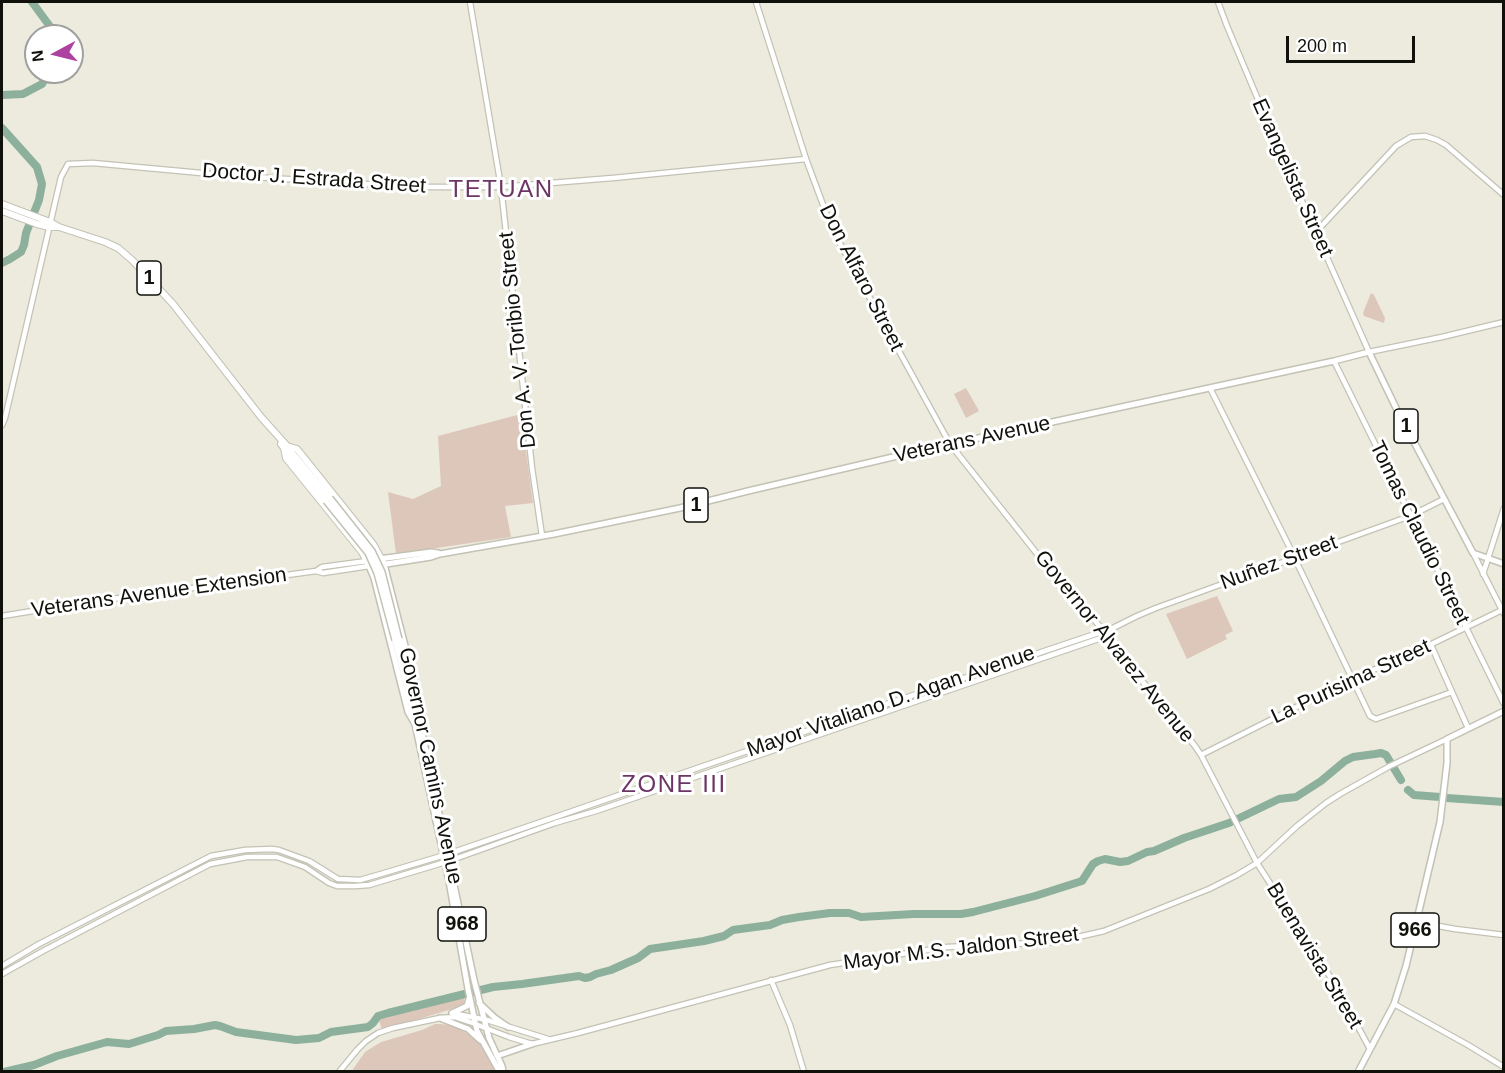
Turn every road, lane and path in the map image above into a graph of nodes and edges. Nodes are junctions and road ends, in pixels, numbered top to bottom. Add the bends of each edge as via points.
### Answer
1 (470, 2) edge
2 (756, 2) edge
3 (1218, 2) edge
4 (806, 159) junction
5 (501, 187) junction
6 (1503, 195) edge
7 (2, 204) edge
8 (2, 211) edge
9 (21, 215) junction
10 (50, 224) junction
11 (1316, 232) junction
12 (1503, 322) edge
13 (1369, 352) junction
14 (1334, 362) junction
15 (1210, 388) junction
16 (2, 425) edge
17 (950, 444) junction
18 (285, 447) junction
19 (1444, 499) junction
20 (340, 504) junction
21 (1503, 508) edge
22 (330, 512) junction
23 (1410, 516) junction
24 (354, 521) junction
25 (344, 530) junction
26 (542, 536) junction
27 (368, 539) junction
28 (358, 547) junction
29 (1473, 553) junction
30 (1294, 557) junction
31 (1488, 558) junction
32 (383, 561) junction
33 (368, 563) junction
34 (1503, 564) edge
35 (1483, 574) junction
36 (389, 582) junction
37 (376, 585) junction
38 (395, 604) junction
39 (382, 608) junction
40 (1503, 612) edge
41 (2, 616) edge
42 (400, 627) junction
43 (1113, 628) joint
44 (1466, 628) junction
45 (388, 630) junction
46 (1102, 630) junction
47 (1107, 636) junction
48 (1431, 645) junction
49 (988, 670) junction
50 (991, 676) junction
51 (1352, 679) junction
52 (1452, 692) junction
53 (904, 698) junction
54 (1503, 704) edge
55 (907, 705) junction
56 (1503, 711) edge
57 (418, 724) junction
58 (1468, 728) junction
59 (1447, 739) junction
60 (737, 755) junction
61 (1201, 755) junction
62 (739, 762) junction
63 (594, 804) junction
64 (596, 811) junction
65 (255, 849) junction
66 (273, 849) junction
67 (219, 854) junction
68 (255, 856) junction
69 (273, 856) junction
70 (446, 859) junction
71 (221, 861) junction
72 (1257, 863) junction
73 (166, 879) junction
74 (170, 885) junction
75 (128, 898) junction
76 (131, 905) junction
77 (1416, 922) junction
78 (78, 924) junction
79 (81, 931) junction
80 (1503, 935) edge
81 (39, 944) junction
82 (42, 951) junction
83 (2, 966) edge
84 (2, 974) edge
85 (771, 980) junction
86 (470, 998) junction
87 (479, 1003) junction
88 (1394, 1005) junction
89 (452, 1013) junction
90 (474, 1017) junction
91 (440, 1018) junction
92 (483, 1019) junction
93 (476, 1024) junction
94 (508, 1027) junction
95 (486, 1028) junction
96 (551, 1039) junction
97 (483, 1043) junction
98 (532, 1044) junction
99 (1370, 1049) junction
100 (497, 1056) junction
101 (1503, 1067) edge
102 (339, 1071) edge
103 (503, 1071) edge
104 (804, 1071) edge
105 (1358, 1071) edge

1 - 5 main road, Don A. V. Toribio Street
2 - 4 main road, Don Alfaro Street
3 - 11 main road, Evangelista Street
4 - 5 main road, Doctor J. Estrada Street
4 - 17 main road, Don Alfaro Street via 833,232
5 - 10 main road, Doctor J. Estrada Street via 413,187 76,163 68,164 61,177
5 - 26 main road, Don A. V. Toribio Street
6 - 11 main road via 1446,145 1425,136 1410,137 1396,146
7 - 9 highway, 1
8 - 9 highway, 1
9 - 10 highway, 1
10 - 16 main road
10 - 18 highway, 1 via 118,248 132,260 173,304
11 - 13 main road, Evangelista Street
12 - 13 main road, Veterans Avenue
13 - 14 main road, Veterans Avenue / 1
13 - 19 main road, 1
14 - 15 main road, Veterans Avenue / 1
14 - 23 main road, Tomas Claudio Street
15 - 17 main road, Veterans Avenue / 1
15 - 30 main road
17 - 26 main road, Veterans Avenue / 1 via 680,508
17 - 46 main road, Governor Alvarez Avenue
18 - 20 highway via 297,450
18 - 22 highway via 286,458
18 - 57 main road, bridge via 372,550 382,572
19 - 23 main road, Nuñez Street
19 - 29 main road, 1
20 - 22 highway
20 - 24 highway
21 - 31 main road
22 - 25 highway
23 - 30 main road, Nuñez Street
23 - 44 main road, Tomas Claudio Street
24 - 25 highway
24 - 27 highway
25 - 28 highway
26 - 32 main road, Veterans Avenue / 1 via 431,557
27 - 28 highway
27 - 32 highway
28 - 33 highway
29 - 31 main road
29 - 35 main road
30 - 43 main road, Nuñez Street
30 - 51 main road
31 - 34 main road
31 - 35 main road
32 - 33 main road, 1
32 - 36 main road, Governor Camins Avenue / 968
33 - 37 main road, Governor Camins Avenue / 968
33 - 41 main road, Veterans Avenue Extension
35 - 40 main road
36 - 37 main road
36 - 38 main road, Governor Camins Avenue / 968
37 - 39 main road, Governor Camins Avenue / 968
38 - 39 main road
38 - 42 main road, Governor Camins Avenue / 968
39 - 45 main road, Governor Camins Avenue / 968
40 - 44 main road, La Purisima Street
42 - 45 main road
42 - 57 main road, Governor Camins Avenue / 968 via 421,708
43 - 46 main road, Mayor Vitaliano D. Agan Avenue
44 - 48 main road, La Purisima Street
44 - 54 main road, Tomas Claudio Street
45 - 57 main road, Governor Camins Avenue / 968 via 408,712
46 - 47 main road, Governor Alvarez Avenue
46 - 49 main road, Mayor Vitaliano D. Agan Avenue
47 - 50 main road, Mayor Vitaliano D. Agan Avenue
47 - 61 main road, Governor Alvarez Avenue
48 - 51 main road, La Purisima Street
48 - 52 main road
49 - 50 main road
49 - 53 main road, Mayor Vitaliano D. Agan Avenue
50 - 55 main road, Mayor Vitaliano D. Agan Avenue
51 - 52 main road via 1374,719
51 - 61 main road, La Purisima Street
52 - 58 main road
53 - 55 main road
53 - 60 main road, Mayor Vitaliano D. Agan Avenue
55 - 62 main road, Mayor Vitaliano D. Agan Avenue
56 - 58 main road
57 - 70 main road, Governor Camins Avenue / 968
58 - 59 main road
59 - 72 main road, Mayor M.S. Jaldon Street via 1326,803
59 - 77 main road, 966 via 1440,822
60 - 62 main road
60 - 63 main road, Mayor Vitaliano D. Agan Avenue
61 - 72 main road, Governor Alvarez Avenue
62 - 64 main road, Mayor Vitaliano D. Agan Avenue
63 - 64 main road
63 - 70 main road, Mayor Vitaliano D. Agan Avenue
64 - 70 main road, Mayor Vitaliano D. Agan Avenue
65 - 66 main road, Mayor Vitaliano D. Agan Avenue
65 - 67 main road, Mayor Vitaliano D. Agan Avenue
65 - 68 main road
66 - 69 main road
66 - 70 main road, Mayor Vitaliano D. Agan Avenue via 309,861 344,880 360,880
67 - 71 main road
67 - 73 main road, Mayor Vitaliano D. Agan Avenue
68 - 69 main road, Mayor Vitaliano D. Agan Avenue
68 - 71 main road, Mayor Vitaliano D. Agan Avenue
69 - 70 main road, Mayor Vitaliano D. Agan Avenue via 305,867 329,883 344,886 369,885
70 - 86 main road, Governor Camins Avenue / 968
70 - 87 main road, Governor Camins Avenue / 968
71 - 74 main road, Mayor Vitaliano D. Agan Avenue
72 - 85 main road, Mayor M.S. Jaldon Street via 1209,889 1095,933 1056,942 900,953
72 - 99 main road, Buenavista Street via 1336,986
73 - 74 main road
73 - 75 main road, Mayor Vitaliano D. Agan Avenue
74 - 76 main road, Mayor Vitaliano D. Agan Avenue
75 - 76 main road
75 - 78 main road, Mayor Vitaliano D. Agan Avenue
76 - 79 main road, Mayor Vitaliano D. Agan Avenue
77 - 80 main road
77 - 88 main road, 966
78 - 79 main road
78 - 81 main road, Mayor Vitaliano D. Agan Avenue
79 - 82 main road, Mayor Vitaliano D. Agan Avenue
81 - 82 main road
81 - 83 main road, Mayor Vitaliano D. Agan Avenue
82 - 84 main road, Mayor Vitaliano D. Agan Avenue
85 - 96 main road, Mayor M.S. Jaldon Street
85 - 104 main road
86 - 89 main road via 468,1006
86 - 90 main road, Governor Camins Avenue / 968
87 - 92 main road, Governor Camins Avenue / 968
87 - 94 main road
88 - 99 main road, 966
88 - 101 main road
89 - 90 main road
89 - 91 main road
90 - 92 main road
90 - 93 main road, Governor Camins Avenue / 968
91 - 93 main road via 455,1017
91 - 97 main road via 468,1029
91 - 102 main road via 378,1033
92 - 94 main road
92 - 95 main road, Governor Camins Avenue / 968
93 - 95 main road
93 - 97 main road, Governor Camins Avenue / 968
94 - 96 main road
95 - 98 main road
95 - 100 main road, Governor Camins Avenue / 968
96 - 98 main road, Mayor M.S. Jaldon Street
97 - 103 main road, Governor Camins Avenue / 968
98 - 100 main road
99 - 105 main road, 966
100 - 103 main road, Governor Camins Avenue / 968

